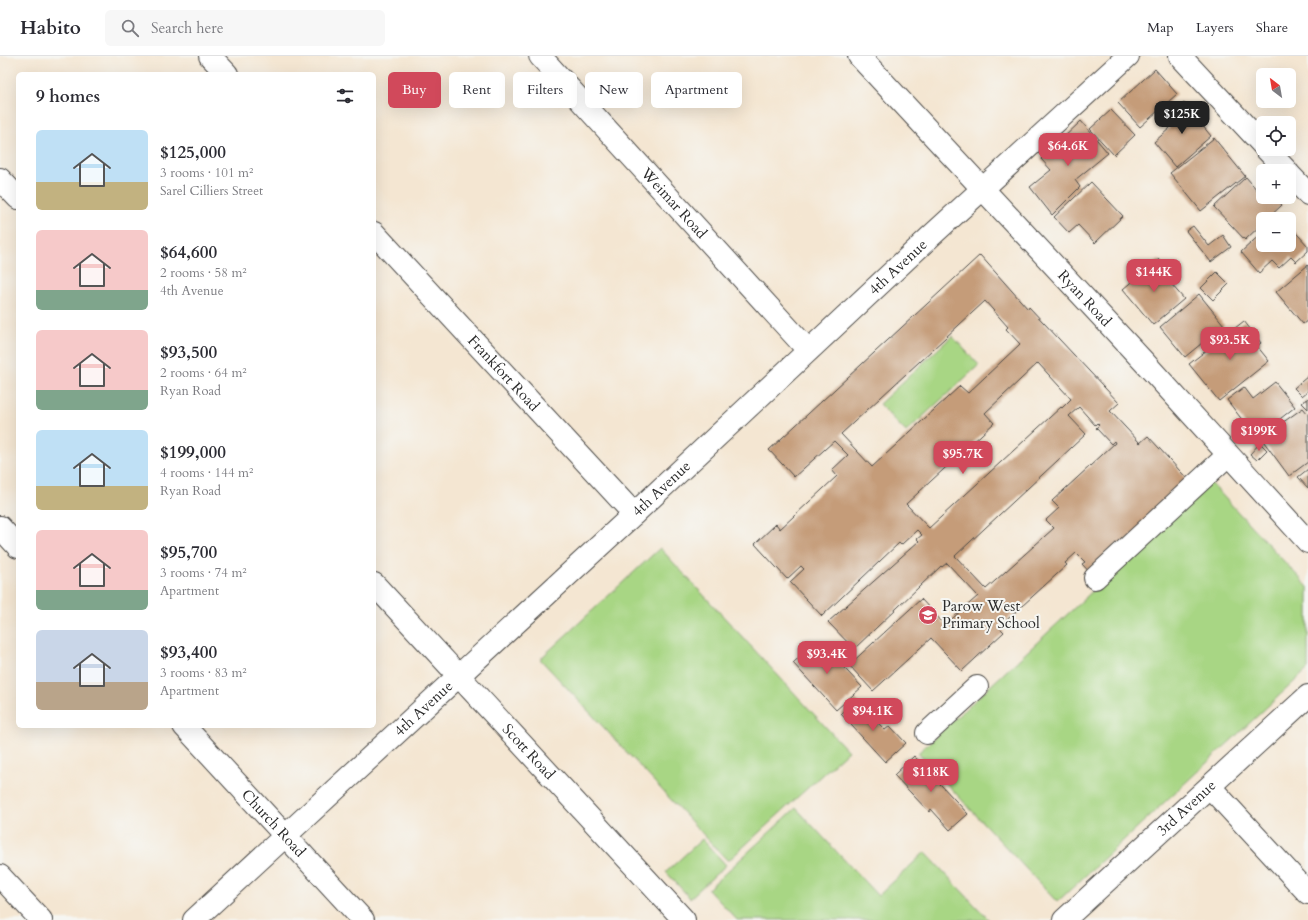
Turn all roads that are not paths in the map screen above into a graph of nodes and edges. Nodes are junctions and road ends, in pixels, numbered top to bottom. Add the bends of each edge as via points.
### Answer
1 (210, 56) edge
2 (540, 56) edge
3 (858, 56) edge
4 (1128, 56) edge
5 (1180, 56) edge
6 (225, 72) edge
7 (1256, 138) edge
8 (1273, 156) edge
9 (1280, 164) edge
10 (0, 179) edge
11 (1296, 181) edge
12 (981, 189) junction
13 (1308, 194) edge
14 (16, 196) edge
15 (376, 235) edge
16 (808, 350) junction
17 (1228, 455) junction
18 (634, 514) junction
19 (0, 527) edge
20 (1308, 542) edge
21 (16, 545) edge
22 (1095, 578) dead end
23 (376, 586) edge
24 (459, 675) junction
25 (977, 687) dead end
26 (1308, 696) edge
27 (186, 728) edge
28 (927, 732) dead end
29 (1210, 786) junction
30 (285, 836) junction
31 (0, 876) edge
32 (1308, 893) edge
33 (41, 920) edge
34 (194, 920) edge
35 (363, 920) edge
36 (684, 920) edge
37 (1064, 920) edge

1 - 6 street
2 - 16 street, Weimar Road
3 - 12 street, Ryan Road
4 - 12 street, 4th Avenue
5 - 7 street
8 - 9 street
10 - 14 street
11 - 13 street
12 - 16 street, 4th Avenue
12 - 17 street, Ryan Road
15 - 18 street, Frankfort Road
16 - 18 street, 4th Avenue
17 - 20 street, Ryan Road
17 - 22 street
18 - 24 street, 4th Avenue
19 - 21 street
23 - 24 street, Scott Road
24 - 30 street, 4th Avenue
24 - 36 street, Scott Road
25 - 28 street
26 - 29 street, 3rd Avenue
27 - 30 street, Church Road
29 - 32 street
29 - 37 street, 3rd Avenue
30 - 34 street, 4th Avenue
30 - 35 street, Church Road
31 - 33 street

